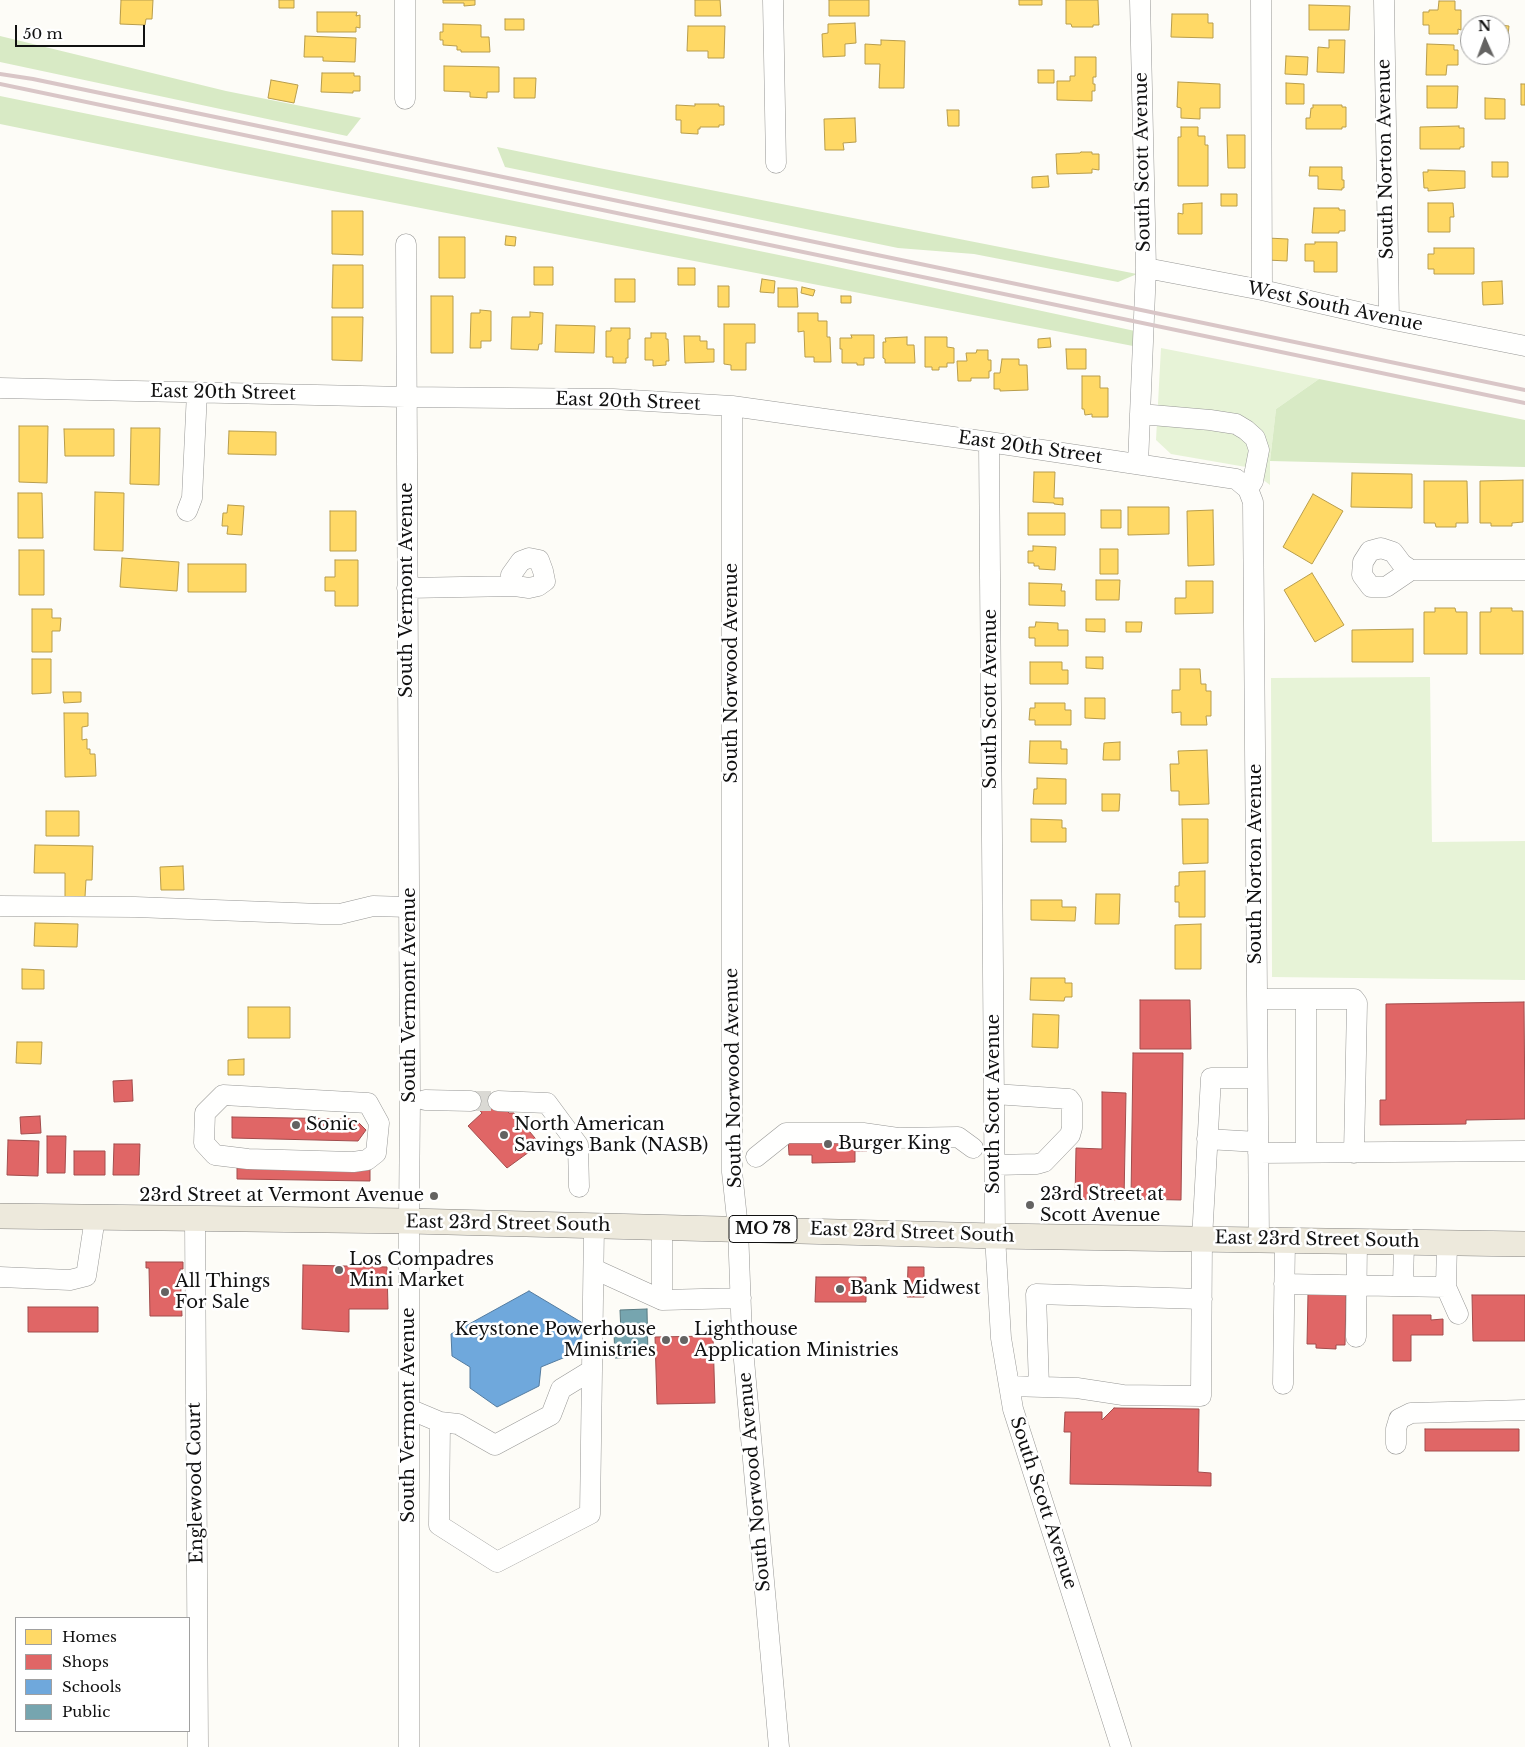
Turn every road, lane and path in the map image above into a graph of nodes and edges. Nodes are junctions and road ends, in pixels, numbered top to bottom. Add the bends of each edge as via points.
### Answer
1 (405, 0) edge
2 (773, 0) edge
3 (1140, 0) edge
4 (1262, 0) edge
5 (1384, 0) edge
6 (405, 99) dead end
7 (776, 163) dead end
8 (406, 244) dead end
9 (1146, 268) junction
10 (1262, 290) junction
11 (1388, 319) junction
12 (1525, 346) edge
13 (0, 388) edge
14 (197, 392) junction
15 (406, 397) junction
16 (732, 406) junction
17 (1140, 414) junction
18 (989, 442) junction
19 (1138, 464) junction
20 (1248, 489) junction
21 (187, 512) dead end
22 (1412, 570) dead end
23 (1525, 570) edge
24 (515, 586) dead end
25 (407, 588) junction
26 (0, 906) edge
27 (409, 907) junction
28 (1257, 1000) junction
29 (1306, 1000) junction
30 (1257, 1078) junction
31 (994, 1094) junction
32 (425, 1100) dead end
33 (471, 1101) tunnel mouth
34 (498, 1102) tunnel mouth
35 (1207, 1139) junction
36 (974, 1148) dead end
37 (1258, 1148) junction
38 (1525, 1151) edge
39 (1306, 1152) junction
40 (1354, 1152) junction
41 (756, 1157) dead end
42 (367, 1160) joint
43 (995, 1165) junction
44 (579, 1187) dead end
45 (0, 1216) edge
46 (95, 1218) junction
47 (195, 1219) junction
48 (409, 1221) junction
49 (594, 1226) junction
50 (662, 1227) junction
51 (738, 1228) junction
52 (995, 1236) junction
53 (1202, 1238) junction
54 (1258, 1240) junction
55 (1285, 1240) junction
56 (1357, 1241) junction
57 (1404, 1242) junction
58 (1447, 1242) junction
59 (1525, 1244) edge
60 (594, 1269) junction
61 (0, 1277) edge
62 (1284, 1284) junction
63 (1356, 1285) junction
64 (1403, 1286) junction
65 (1446, 1287) junction
66 (741, 1298) junction
67 (1202, 1299) junction
68 (662, 1300) junction
69 (1458, 1314) dead end
70 (1356, 1338) dead end
71 (592, 1370) junction
72 (1283, 1384) dead end
73 (1009, 1386) junction
74 (1039, 1387) junction
75 (409, 1409) junction
76 (1525, 1410) edge
77 (440, 1422) junction
78 (1396, 1444) dead end
79 (198, 1747) edge
80 (410, 1747) edge
81 (779, 1747) edge
82 (1121, 1747) edge

1 - 6 street
2 - 7 street
3 - 9 street, South Scott Avenue
4 - 10 street
5 - 11 street, South Norton Avenue
8 - 15 street, South Vermont Avenue
9 - 10 street, West South Avenue
9 - 17 street, South Scott Avenue
10 - 11 street, West South Avenue
11 - 12 street, West South Avenue
13 - 14 street, East 20th Street
14 - 15 street, East 20th Street
14 - 21 street via 192,498
15 - 16 street, East 20th Street via 613,399
15 - 25 street, South Vermont Avenue
16 - 18 street, East 20th Street
16 - 51 street, South Norwood Avenue via 732,1172
17 - 19 street, South Scott Avenue
17 - 20 street via 1210,420 1236,424 1246,430 1255,438 1259,450 1253,481
18 - 19 street, East 20th Street
18 - 31 street, South Scott Avenue
19 - 20 street, East 20th Street via 1236,479
20 - 28 street, South Norton Avenue via 1253,502
22 - 23 street
24 - 25 street
25 - 27 street, South Vermont Avenue
26 - 27 street via 321,914 340,914 373,906
27 - 48 street, South Vermont Avenue
28 - 29 street
28 - 30 street, South Norton Avenue
29 - 39 street
29 - 40 street via 1354,999 1357,1003
30 - 35 street via 1211,1078
30 - 37 street, South Norton Avenue
31 - 43 street, South Scott Avenue
31 - 43 street via 1069,1099 1072,1103 1070,1135 1044,1162
32 - 33 street
34 - 44 street via 547,1103 578,1145
35 - 37 street
35 - 53 street
36 - 41 street via 958,1137 786,1133
37 - 39 street
37 - 54 street, South Norton Avenue
38 - 40 street
39 - 40 street
42 - 42 street via 376,1153 379,1123 368,1103 223,1095 205,1112 204,1143 214,1155 248,1159
43 - 52 street, South Scott Avenue
45 - 46 main road, East 23rd Street South / MO 78
46 - 47 main road, East 23rd Street South / MO 78
46 - 61 street via 86,1276 70,1280
47 - 48 main road, East 23rd Street South / MO 78
47 - 79 street, Englewood Court
48 - 49 main road, East 23rd Street South / MO 78
48 - 75 street, South Vermont Avenue
49 - 50 main road, East 23rd Street South / MO 78
49 - 60 street
50 - 51 main road, East 23rd Street South / MO 78
50 - 68 street
51 - 52 main road, East 23rd Street South / MO 78
51 - 66 street, South Norwood Avenue
52 - 53 main road, East 23rd Street South / MO 78
52 - 73 street, South Scott Avenue via 1001,1338
53 - 54 main road, East 23rd Street South / MO 78
53 - 67 street
54 - 55 main road, East 23rd Street South / MO 78
55 - 56 main road, East 23rd Street South / MO 78
55 - 62 street
56 - 57 main road, East 23rd Street South / MO 78
56 - 63 street
57 - 58 main road, East 23rd Street South / MO 78
57 - 64 street
58 - 59 main road, East 23rd Street South / MO 78
58 - 65 street
60 - 68 street
60 - 71 street
62 - 63 street
62 - 72 street
63 - 64 street
63 - 70 street
64 - 65 street
65 - 69 street
66 - 68 street
66 - 81 street, South Norwood Avenue
67 - 74 street via 1036,1294
67 - 74 street via 1201,1396 1123,1395 1077,1388
71 - 77 street via 561,1389 551,1415 495,1445 458,1424
71 - 77 street via 590,1514 497,1562 440,1525
73 - 74 street
73 - 82 street, South Scott Avenue via 1013,1409
75 - 77 street
75 - 80 street, South Vermont Avenue
76 - 78 street via 1411,1413 1399,1419

